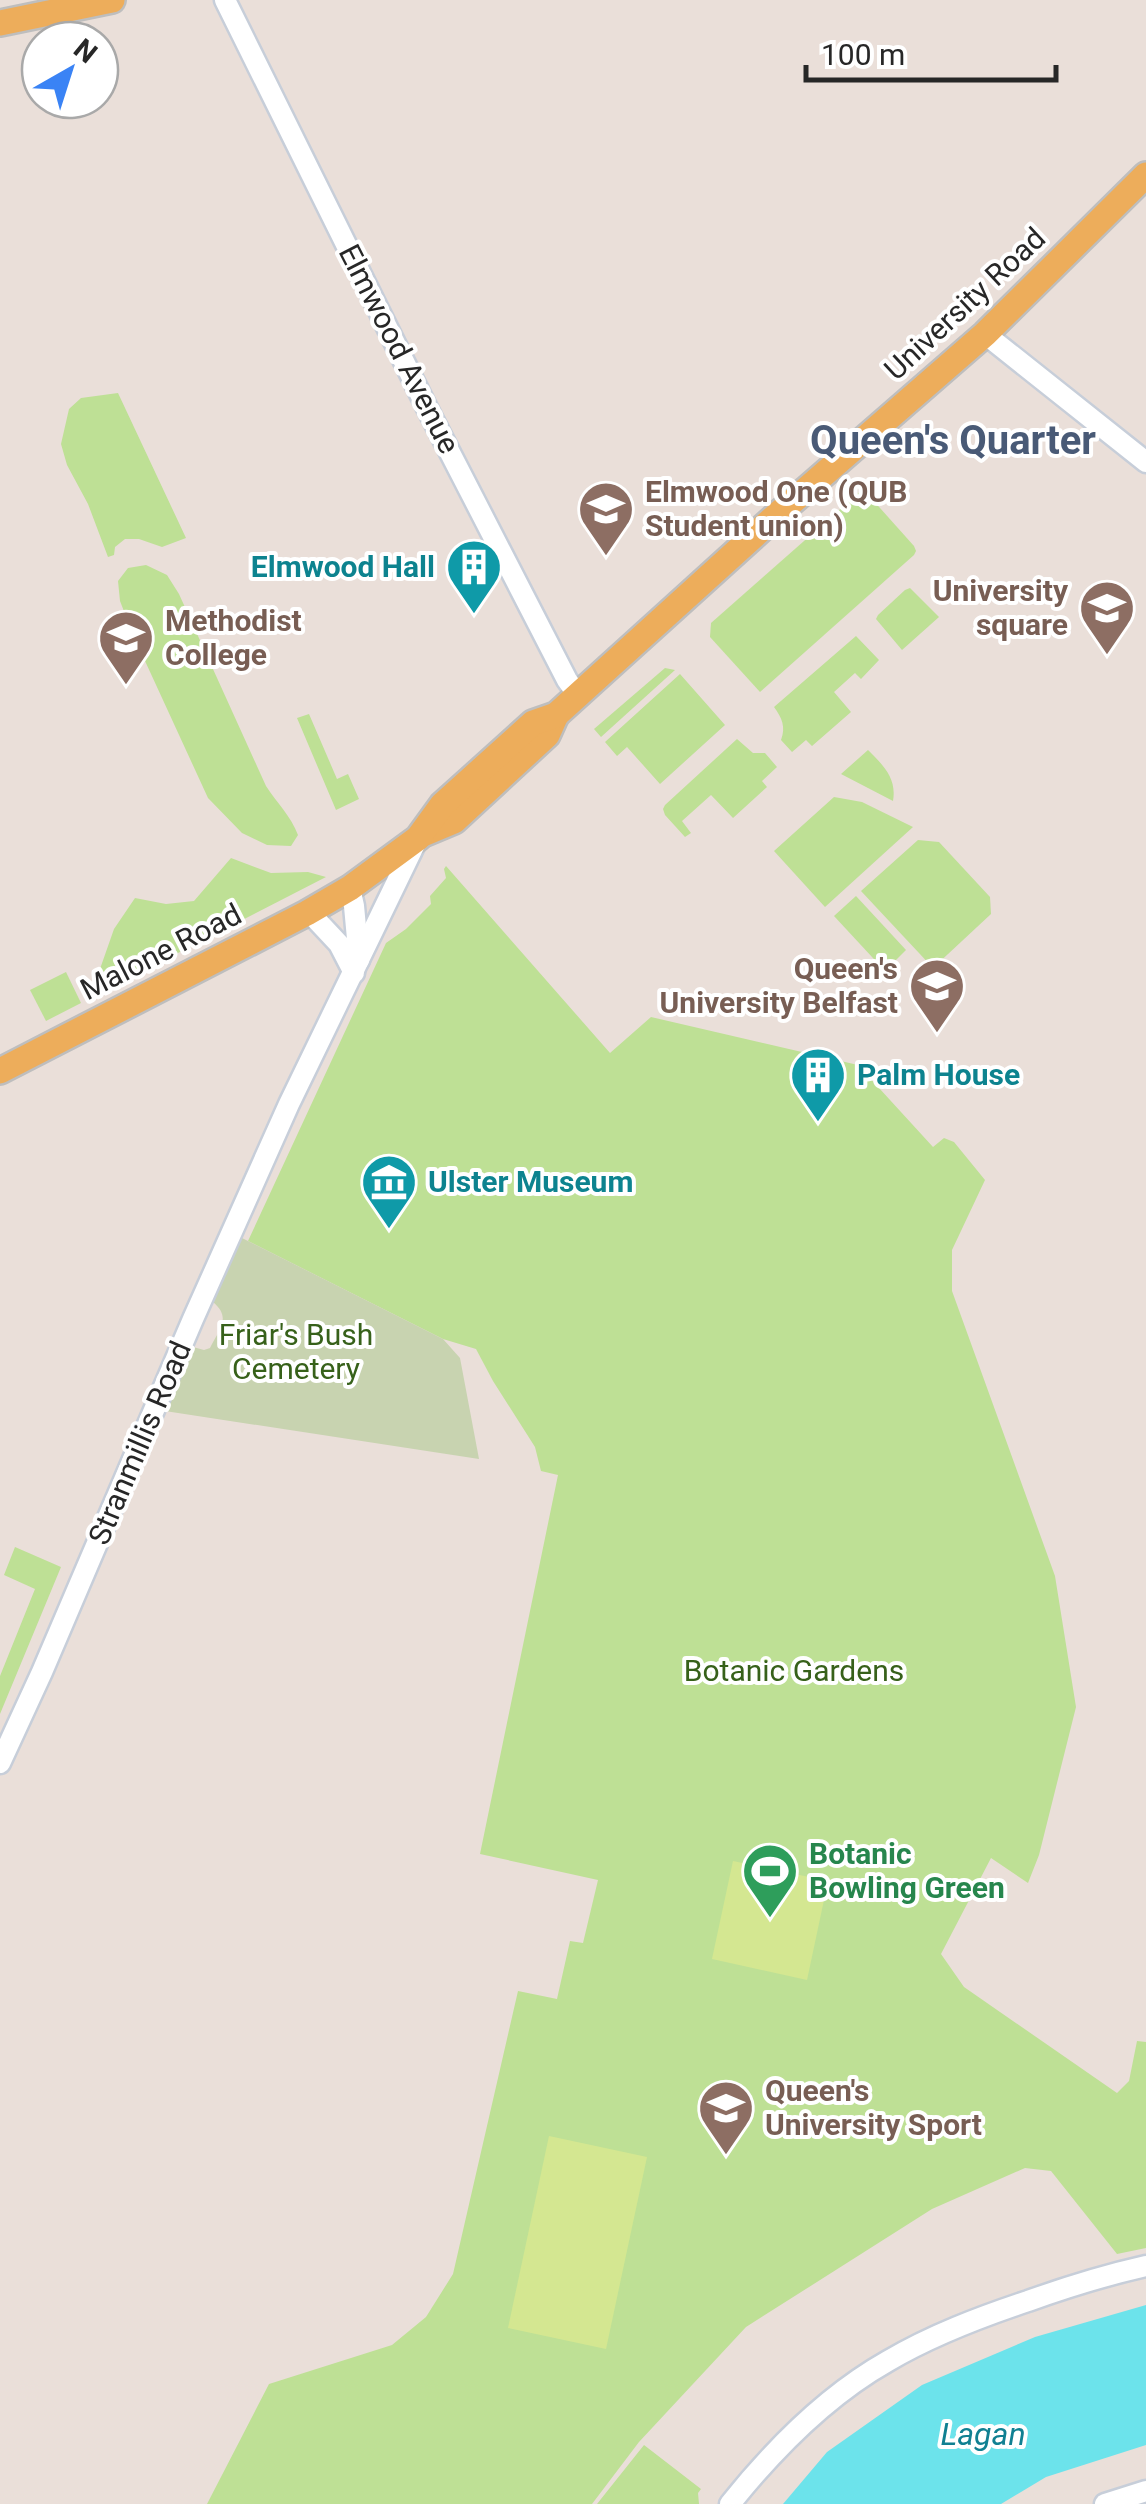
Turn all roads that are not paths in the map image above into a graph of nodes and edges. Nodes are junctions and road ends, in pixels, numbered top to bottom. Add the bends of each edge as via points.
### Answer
1 (112, 0) edge
2 (225, 0) edge
3 (0, 22) edge
4 (1146, 175) edge
5 (985, 334) junction
6 (1146, 462) edge
7 (578, 694) junction
8 (420, 836) junction
9 (350, 888) junction
10 (309, 912) junction
11 (356, 967) junction
12 (0, 1071) edge
13 (0, 1763) edge
14 (1146, 2266) edge
15 (1146, 2491) edge
16 (730, 2504) edge
17 (1105, 2504) edge

1 - 3 main road
2 - 7 street, Elmwood Avenue
4 - 5 main road, University Road
5 - 6 street
5 - 7 main road, University Road
7 - 8 main road, University Road via 556,714 547,735 454,821
8 - 9 main road, University Road
8 - 11 street, Stranmillis Road
9 - 10 main road, Malone Road
9 - 11 street
10 - 11 street
10 - 12 main road, Malone Road
11 - 13 street, Stranmillis Road via 289,1104
14 - 16 street via 980,2318 886,2362 810,2418
15 - 17 street

